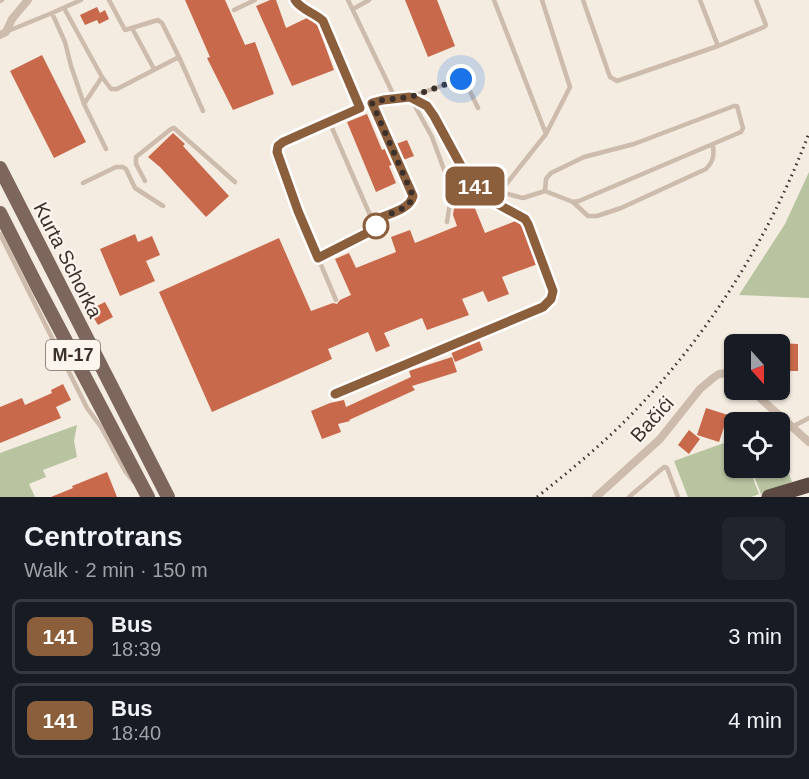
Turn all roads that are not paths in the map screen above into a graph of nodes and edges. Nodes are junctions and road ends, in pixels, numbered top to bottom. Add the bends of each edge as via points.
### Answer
1 (28, 0) edge
2 (81, 0) edge
3 (109, 0) edge
4 (255, 0) edge
5 (295, 0) edge
6 (348, 0) edge
7 (369, 0) edge
8 (494, 0) edge
9 (542, 0) edge
10 (583, 0) edge
11 (700, 0) edge
12 (756, 0) edge
13 (64, 8) junction
14 (353, 9) junction
15 (234, 10) dead end
16 (52, 14) junction
17 (132, 28) junction
18 (3, 33) edge
19 (718, 46) junction
20 (179, 57) junction
21 (154, 69) junction
22 (102, 77) junction
23 (410, 97) junction
24 (394, 98) junction
25 (372, 103) junction
26 (84, 104) junction
27 (360, 108) junction
28 (478, 108) dead end
29 (203, 111) dead end
30 (329, 121) junction
31 (546, 134) junction
32 (713, 144) junction
33 (106, 149) dead end
34 (0, 168) edge
35 (145, 181) dead end
36 (236, 182) dead end
37 (83, 183) dead end
38 (545, 191) junction
39 (500, 192) junction
40 (492, 201) junction
41 (573, 202) junction
42 (163, 206) dead end
43 (0, 213) edge
44 (380, 218) junction
45 (447, 222) dead end
46 (0, 234) edge
47 (318, 258) junction
48 (336, 300) dead end
49 (724, 373) edge
50 (335, 394) dead end
51 (762, 400) edge
52 (809, 418) edge
53 (792, 427) junction
54 (809, 442) edge
55 (809, 485) edge
56 (809, 495) edge
57 (147, 497) edge
58 (168, 497) edge
59 (596, 497) edge
60 (629, 497) edge
61 (678, 497) edge
62 (770, 497) edge
63 (803, 497) edge

1 - 18 street
2 - 13 lane
3 - 17 lane via 125,30
4 - 15 lane
5 - 27 lane via 323,21
6 - 14 lane
7 - 14 lane
8 - 31 lane
9 - 31 lane via 570,87
10 - 19 lane via 610,78 614,80
11 - 19 lane
12 - 19 lane via 766,25
13 - 16 lane
13 - 22 lane
14 - 24 lane
16 - 18 lane
16 - 26 lane
17 - 20 lane via 158,20
17 - 21 lane
20 - 21 lane
20 - 29 lane
21 - 22 lane via 117,89 111,89
22 - 26 lane
23 - 24 lane
23 - 28 lane via 461,79
23 - 40 lane via 431,111 466,175
23 - 45 lane via 432,137 450,186
24 - 25 lane
25 - 27 lane
25 - 44 lane via 413,196 408,205
26 - 33 lane
27 - 30 lane
30 - 44 lane via 370,215
30 - 47 lane via 283,142 277,152
31 - 39 lane
32 - 38 lane via 744,128 737,106 634,144 584,157 551,173
32 - 41 lane
32 - 41 lane via 712,163 706,169 621,208 588,216
34 - 58 main road, Kurta Schorka / M-17
35 - 36 lane via 136,157 174,129
37 - 42 lane via 123,167 135,188
38 - 39 lane via 523,198
38 - 41 lane
39 - 40 lane
40 - 50 lane via 525,219 553,291 551,299 543,307
43 - 57 main road, Kurta Schorka / M-17
44 - 47 lane via 373,230
46 - 57 lane via 87,408 125,471
47 - 48 lane
49 - 59 street, Bačići via 700,388 660,439
51 - 53 street
52 - 53 lane
53 - 54 street
55 - 62 highway
56 - 63 highway
60 - 61 lane via 667,468

